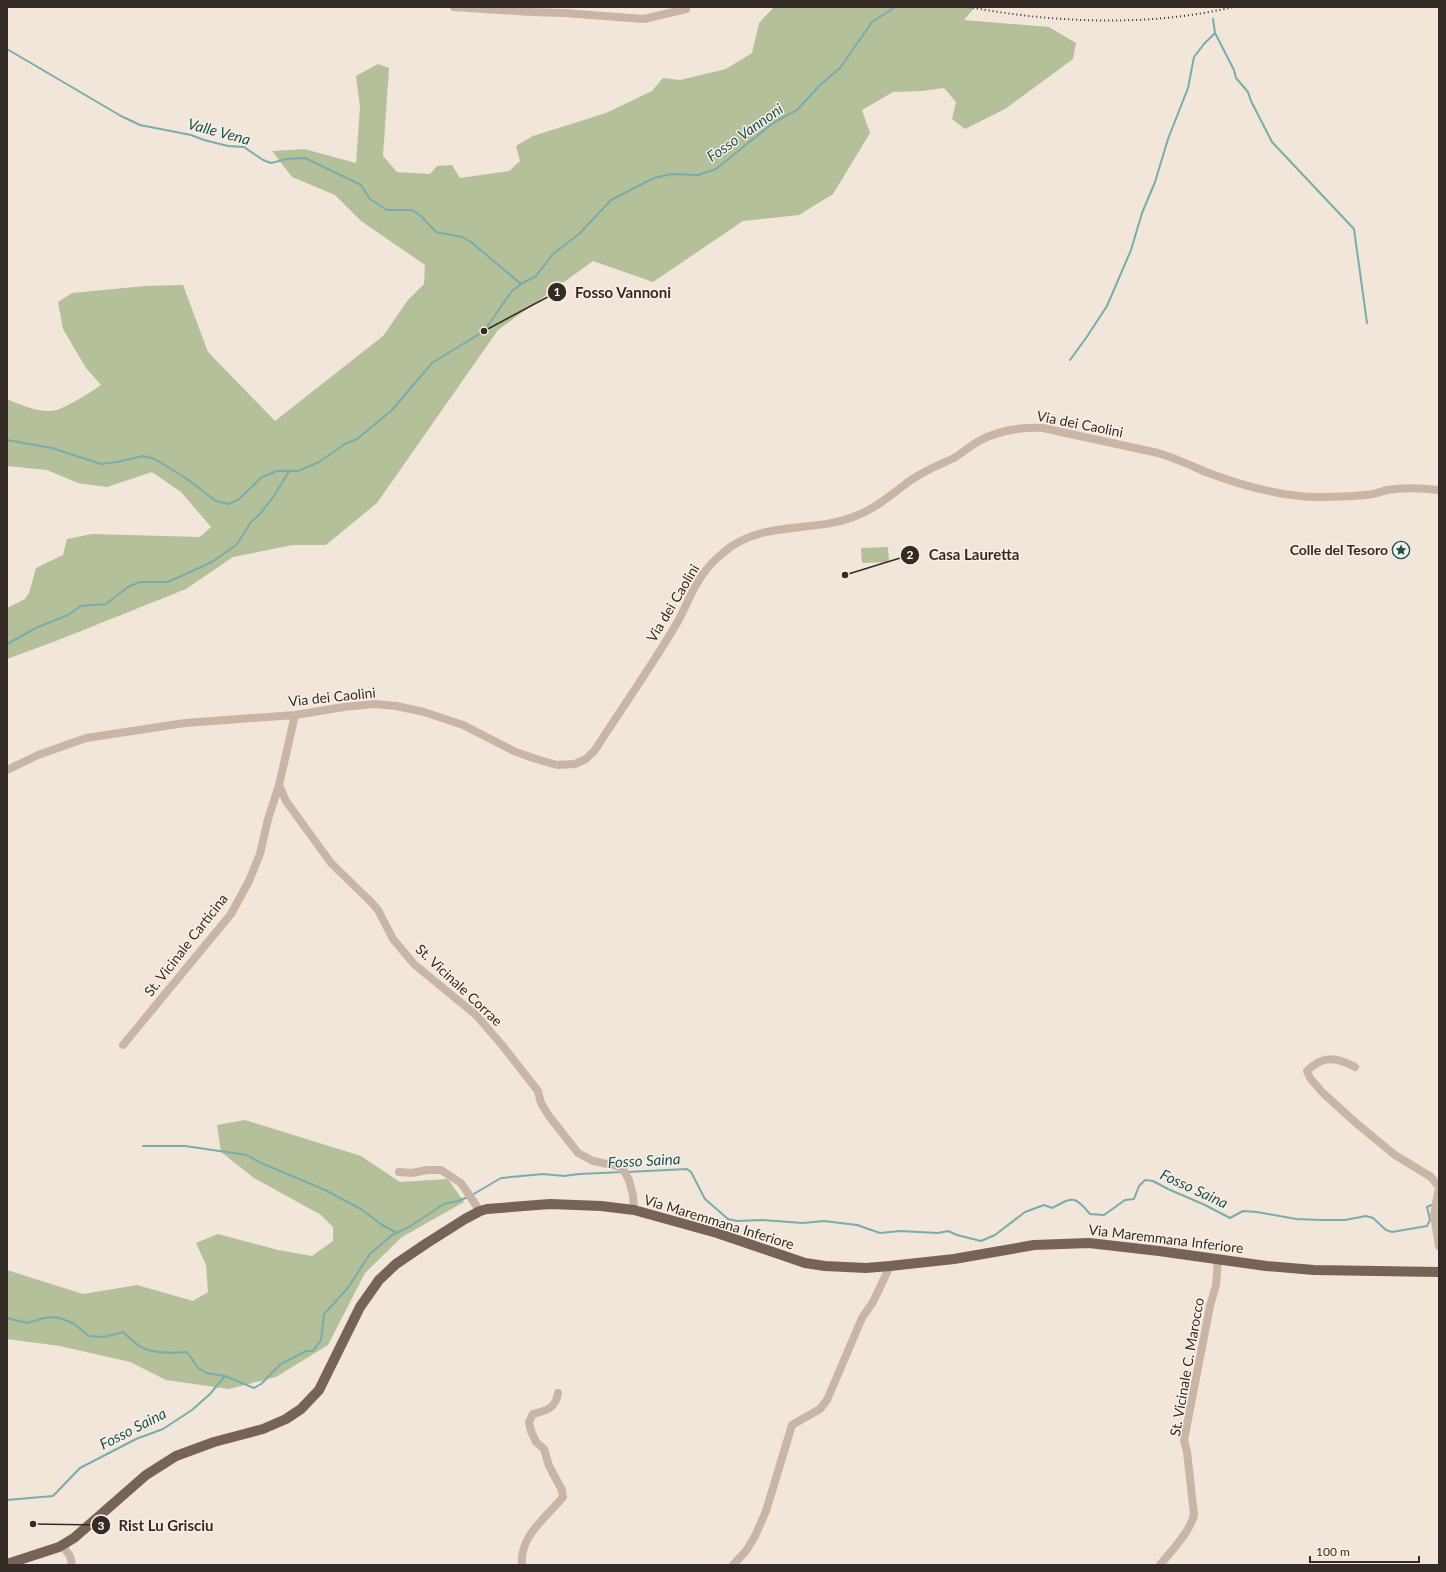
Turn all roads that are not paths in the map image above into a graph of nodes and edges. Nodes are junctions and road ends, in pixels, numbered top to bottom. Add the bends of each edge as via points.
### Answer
1 (454, 7) edge
2 (686, 9) dead end
3 (1439, 490) edge
4 (295, 715) junction
5 (7, 770) edge
6 (279, 785) junction
7 (123, 1045) dead end
8 (1355, 1067) dead end
9 (399, 1172) dead end
10 (634, 1210) junction
11 (480, 1211) junction
12 (1439, 1246) edge
13 (1218, 1259) junction
14 (890, 1266) junction
15 (1439, 1272) edge
16 (558, 1393) dead end
17 (62, 1545) junction
18 (7, 1564) edge
19 (72, 1565) edge
20 (522, 1565) edge
21 (733, 1565) edge
22 (1160, 1565) edge

1 - 2 street via 644,19
3 - 4 street, Via dei Caolini via 1415,488 1354,496 1315,497 1283,493 1246,485 1158,453 1043,428 1010,429 978,442 856,516 814,526 775,530 752,536 727,549 697,584 675,627 595,750 586,759 575,764 557,765 536,760 463,725 396,706 375,704
4 - 5 street, Via dei Caolini via 188,723 86,738 38,755
4 - 6 street, St. Vicinale Carticina
6 - 7 street, St. Vicinale Carticina via 260,854 231,914
6 - 10 street, St. Vicinale Corrae via 286,801 331,863 378,910 393,940 414,964 476,1015 502,1045 538,1091 541,1103 560,1133 578,1153 593,1161 617,1166 623,1170 629,1180
8 - 12 street via 1327,1058 1307,1071 1323,1093 1377,1141 1431,1177 1439,1187 1434,1215
9 - 11 street via 441,1170 461,1183
10 - 11 main road, Via Maremmana Inferiore via 550,1204
10 - 14 main road, Via Maremmana Inferiore via 717,1233 805,1263 866,1268
11 - 17 main road, Via Maremmana Inferiore via 402,1260 379,1280 360,1307 319,1390 301,1409 286,1419 262,1429 176,1456 146,1475 74,1538
13 - 14 main road, Via Maremmana Inferiore via 1089,1243 1034,1245 954,1259
13 - 15 main road, Via Maremmana Inferiore via 1266,1266 1326,1270
13 - 22 street, St. Vicinale C. Marocco via 1216,1285 1184,1440 1193,1521
14 - 21 street via 873,1302 862,1318 827,1400 820,1409 792,1425 758,1530 746,1551
16 - 20 street via 557,1401 550,1408 533,1414 530,1422 531,1431 536,1442 544,1449 563,1497 531,1534 523,1548
17 - 18 main road, Via Maremmana Inferiore
17 - 19 street via 70,1556

